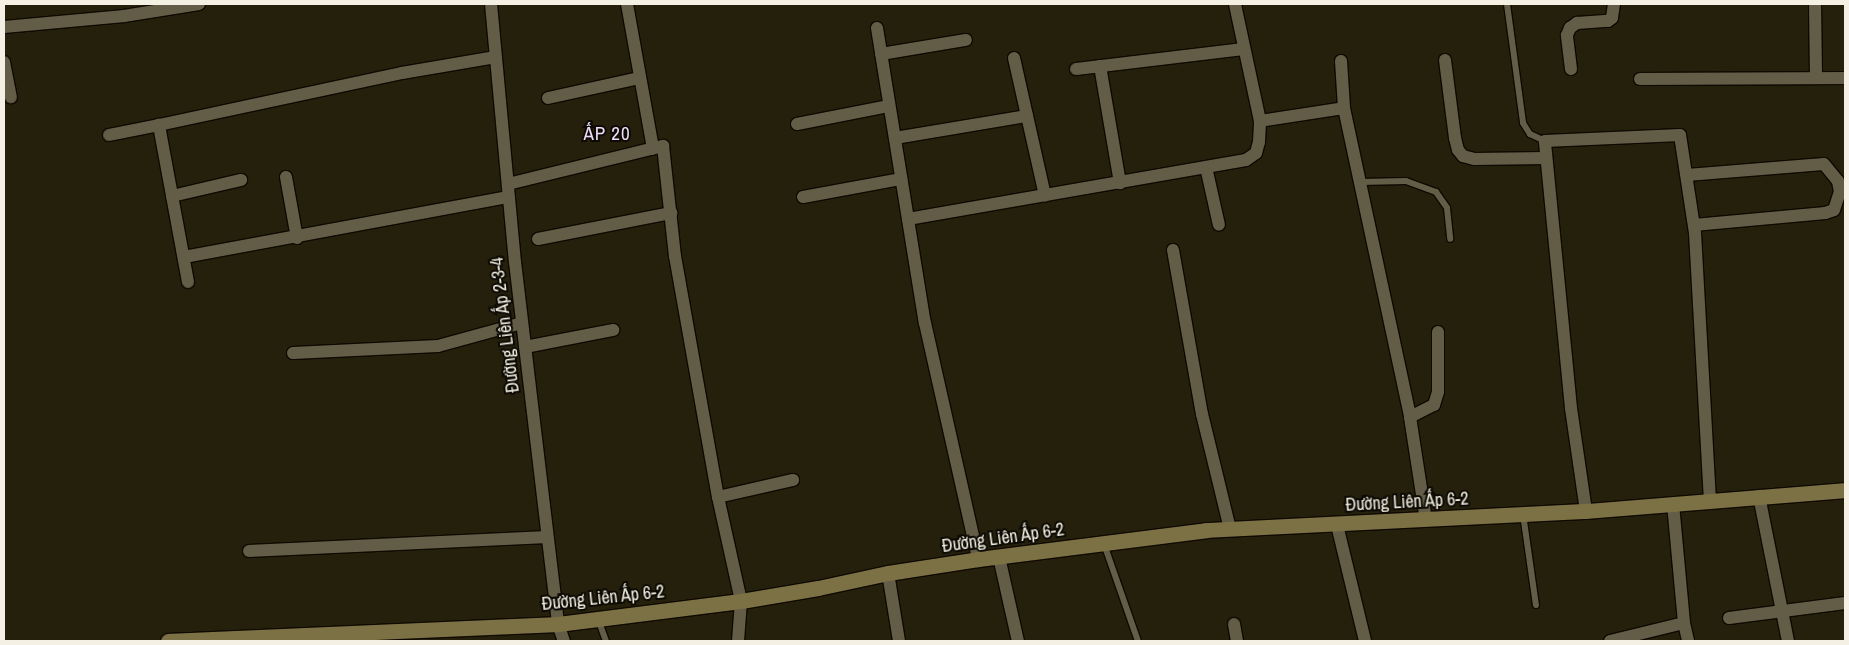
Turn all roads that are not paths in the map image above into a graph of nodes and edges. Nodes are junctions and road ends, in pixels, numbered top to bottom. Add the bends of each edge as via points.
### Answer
1 (199, 4) edge
2 (491, 4) edge
3 (627, 4) edge
4 (1235, 4) edge
5 (1507, 4) edge
6 (1614, 4) edge
7 (1814, 4) edge
8 (158, 7) edge
9 (4, 27) edge
10 (877, 28) dead end
11 (966, 40) dead end
12 (1244, 49) junction
13 (881, 54) junction
14 (496, 57) junction
15 (1014, 58) dead end
16 (1445, 60) dead end
17 (1341, 61) dead end
18 (4, 62) edge
19 (1100, 66) junction
20 (1076, 69) dead end
21 (1571, 69) dead end
22 (640, 78) junction
23 (1816, 78) junction
24 (1845, 78) edge
25 (1640, 79) dead end
26 (11, 97) dead end
27 (548, 98) dead end
28 (889, 106) junction
29 (1344, 108) junction
30 (1027, 116) junction
31 (1260, 121) junction
32 (797, 124) dead end
33 (160, 125) junction
34 (109, 135) dead end
35 (895, 138) junction
36 (1545, 141) junction
37 (653, 149) junction
38 (1546, 158) junction
39 (1206, 167) junction
40 (1687, 174) junction
41 (286, 177) dead end
42 (901, 179) junction
43 (241, 180) dead end
44 (1360, 182) junction
45 (1120, 183) junction
46 (508, 184) junction
47 (1843, 192) edge
48 (172, 196) junction
49 (1045, 196) junction
50 (509, 197) junction
51 (803, 197) dead end
52 (671, 212) junction
53 (908, 219) junction
54 (1219, 225) dead end
55 (1694, 225) junction
56 (297, 238) junction
57 (538, 239) dead end
58 (1450, 239) dead end
59 (1173, 250) dead end
60 (184, 257) junction
61 (188, 282) dead end
62 (522, 323) junction
63 (612, 330) dead end
64 (1438, 332) dead end
65 (525, 347) junction
66 (293, 353) dead end
67 (1410, 417) junction
68 (793, 480) dead end
69 (1845, 490) edge
70 (1759, 496) junction
71 (718, 497) junction
72 (1710, 501) junction
73 (1673, 504) junction
74 (1586, 511) junction
75 (1522, 513) junction
76 (1426, 520) junction
77 (1337, 525) junction
78 (1230, 529) junction
79 (547, 536) junction
80 (1103, 543) junction
81 (249, 551) dead end
82 (999, 556) junction
83 (978, 559) junction
84 (888, 573) junction
85 (740, 601) junction
86 (1536, 604) dead end
87 (1845, 604) edge
88 (1782, 610) junction
89 (597, 618) junction
90 (1729, 618) dead end
91 (1684, 623) junction
92 (558, 624) junction
93 (1234, 624) dead end
94 (305, 638) edge
95 (168, 641) edge
96 (564, 641) edge
97 (606, 641) edge
98 (738, 641) edge
99 (899, 641) edge
100 (1018, 641) edge
101 (1138, 641) edge
102 (1237, 641) edge
103 (1365, 641) edge
104 (1610, 641) edge
105 (1688, 641) edge
106 (1788, 641) edge

1 - 8 street
2 - 14 street, Đường Liên Ấp 2-3-4
3 - 22 street
4 - 12 street
5 - 36 lane via 1523,123 1530,134
6 - 21 street via 1613,16 1608,21 1577,23 1570,28 1567,35
7 - 23 street
8 - 9 street via 124,16
10 - 13 street
11 - 13 street
12 - 19 street
12 - 31 street
13 - 28 street
14 - 33 street via 402,73
14 - 46 street, Đường Liên Ấp 2-3-4
15 - 30 street
16 - 38 street via 1455,138 1463,156 1474,159
17 - 29 street
18 - 26 street
19 - 20 street
19 - 45 street
22 - 27 street
22 - 37 street
23 - 24 street
23 - 25 street
28 - 32 street
28 - 35 street
29 - 31 street
29 - 44 street
30 - 35 street
30 - 49 street
31 - 39 street via 1256,152 1246,160
33 - 34 street
33 - 48 street
35 - 42 street
36 - 38 street
36 - 40 street via 1680,136
37 - 46 street
37 - 52 street via 663,146
38 - 74 street via 1571,408
39 - 45 street
39 - 54 street
40 - 47 street via 1824,164
40 - 55 street
41 - 56 street
42 - 51 street
42 - 53 street
43 - 48 street
44 - 58 lane via 1406,181 1436,192 1447,208
44 - 67 street
45 - 49 street
46 - 50 street, Đường Liên Ấp 2-3-4
47 - 55 street via 1834,210 1825,213
48 - 60 street
49 - 53 street
50 - 56 street
50 - 62 street, Đường Liên Ấp 2-3-4
52 - 57 street
52 - 71 street via 675,256
53 - 83 street via 925,323
55 - 72 street
56 - 60 street
59 - 78 street via 1202,414
60 - 61 street
62 - 65 street, Đường Liên Ấp 2-3-4
62 - 66 street via 438,346
63 - 65 street
64 - 67 street via 1438,392 1434,405
65 - 79 street, Đường Liên Ấp 2-3-4
67 - 76 street
68 - 71 street
69 - 70 street, Đường Liên Ấp 6-2
70 - 72 street, Đường Liên Ấp 6-2
70 - 88 street
71 - 85 street
72 - 73 street, Đường Liên Ấp 6-2
73 - 74 street, Đường Liên Ấp 6-2
73 - 91 street
74 - 75 street, Đường Liên Ấp 6-2
75 - 76 street, Đường Liên Ấp 6-2
75 - 86 lane
76 - 77 street, Đường Liên Ấp 6-2
77 - 78 street, Đường Liên Ấp 6-2
77 - 103 street
78 - 80 street, Đường Liên Ấp 6-2
79 - 81 street
79 - 92 street, Đường Liên Ấp 2-3-4
80 - 82 street, Đường Liên Ấp 6-2
80 - 101 lane
82 - 83 street, Đường Liên Ấp 6-2
82 - 100 street
83 - 84 street, Đường Liên Ấp 6-2
84 - 85 street, Đường Liên Ấp 6-2
84 - 99 street
85 - 89 street, Đường Liên Ấp 6-2
85 - 98 street
87 - 88 street
88 - 90 street
88 - 106 street
89 - 92 street, Đường Liên Ấp 6-2
89 - 97 lane
91 - 104 street
91 - 105 street
92 - 94 street, Đường Liên Ấp 6-2
92 - 96 street, Đường Liên Ấp 2-3-4
93 - 102 street
94 - 95 street, Đường Liên Ấp 6-2

